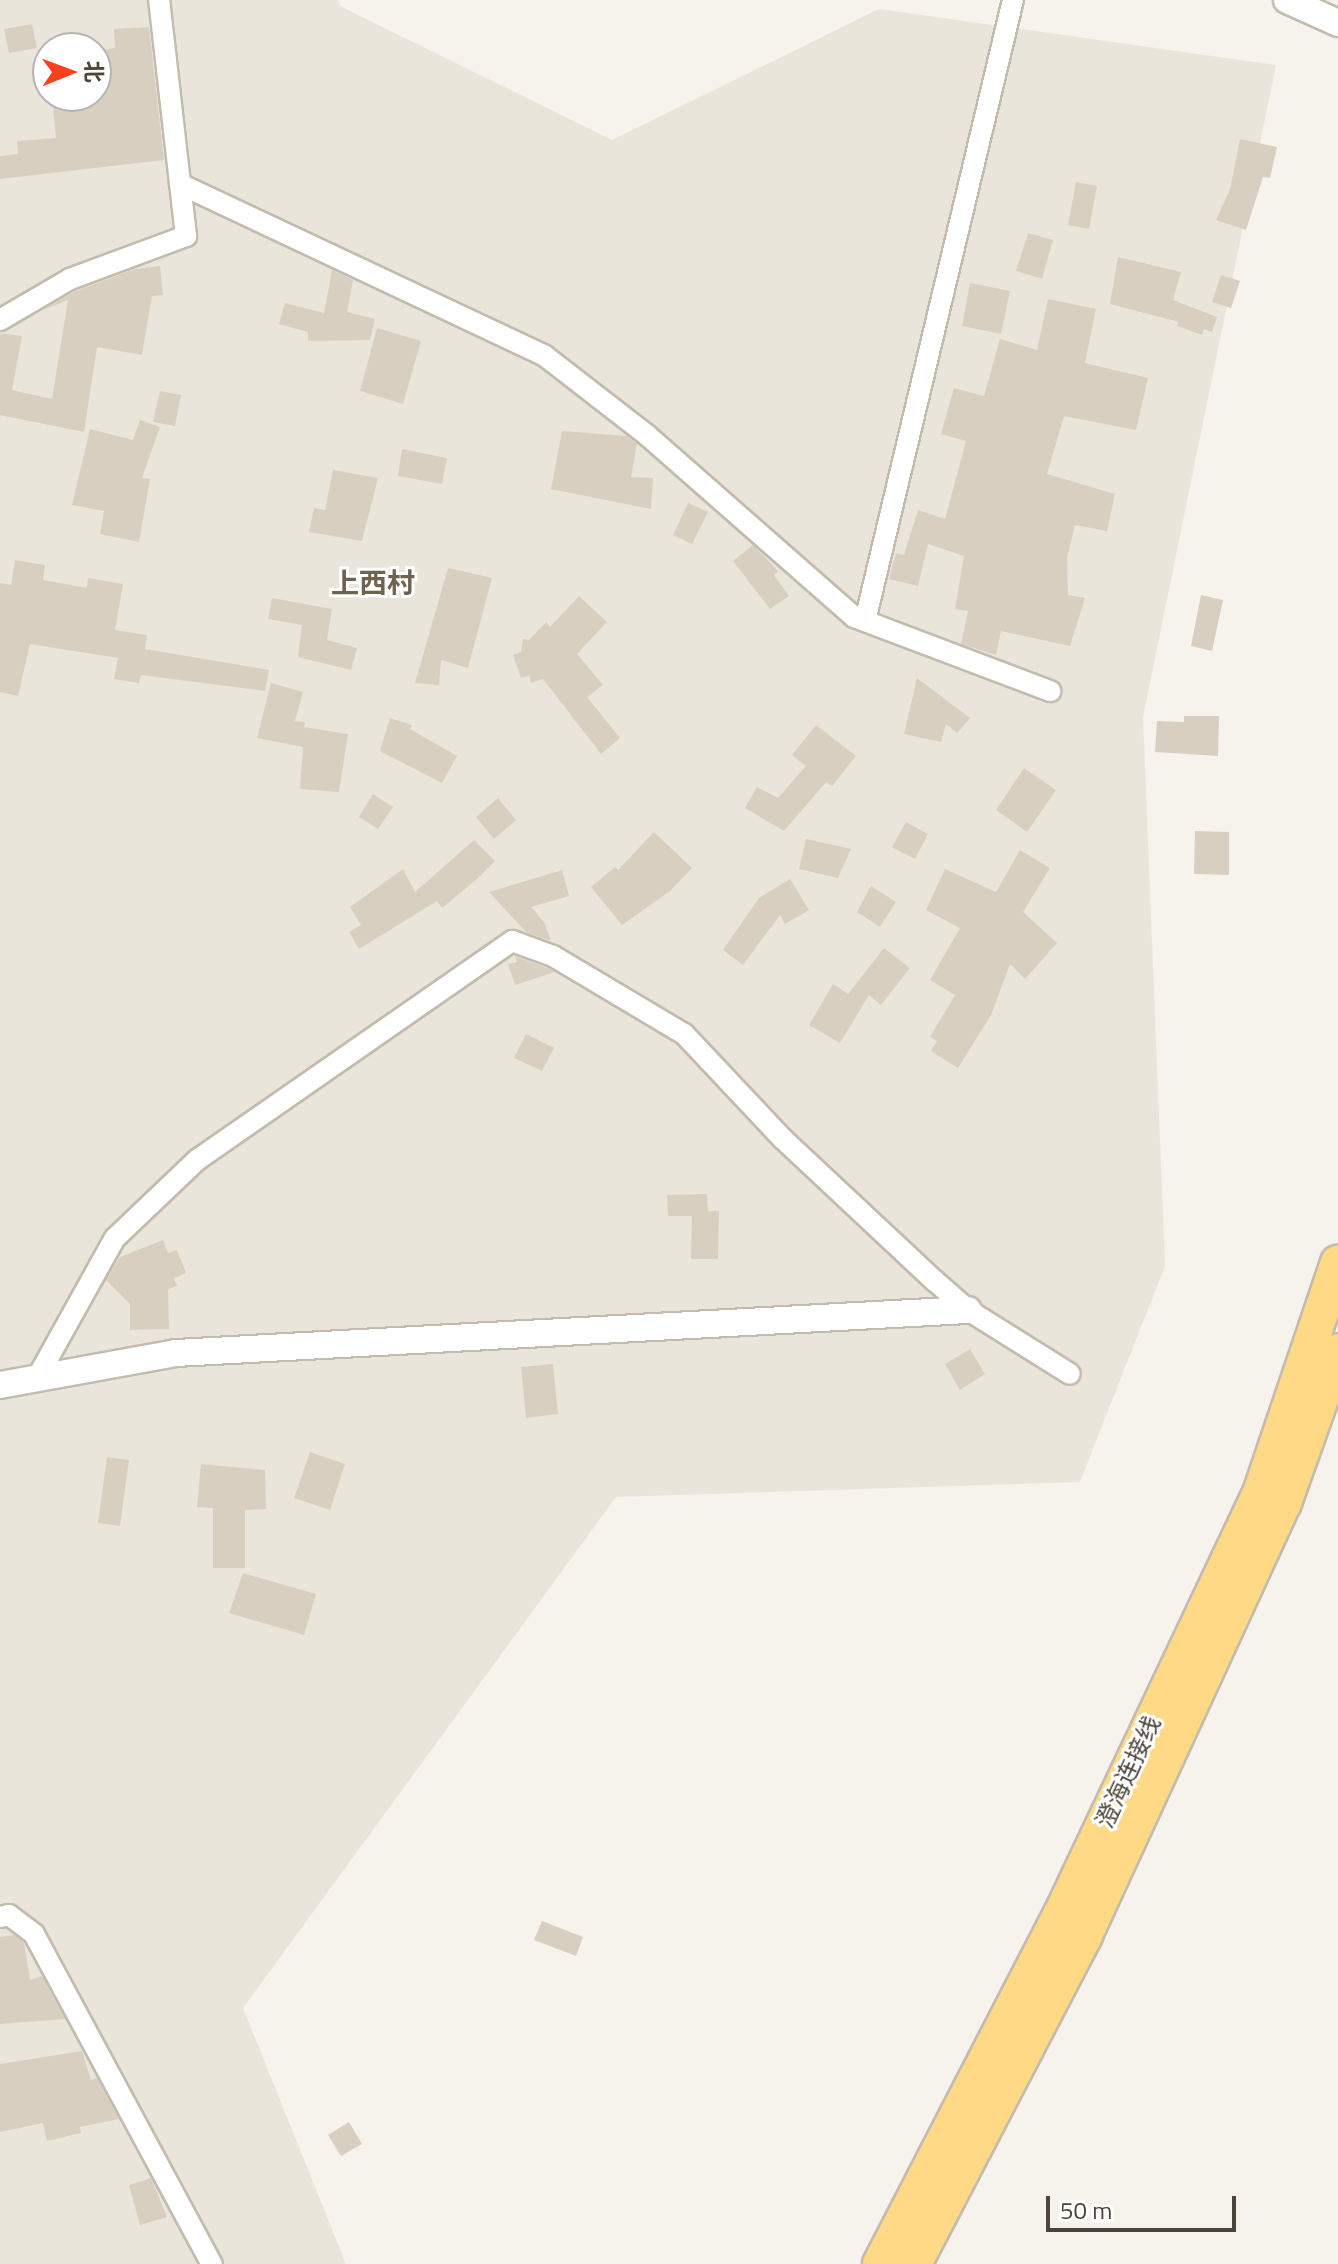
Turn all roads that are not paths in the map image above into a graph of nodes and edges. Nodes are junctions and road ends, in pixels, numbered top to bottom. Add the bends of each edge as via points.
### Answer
1 (159, 0) edge
2 (1013, 0) edge
3 (1287, 0) edge
4 (1338, 23) edge
5 (180, 184) junction
6 (0, 320) edge
7 (865, 621) junction
8 (1050, 691) dead end
9 (1338, 1263) edge
10 (968, 1310) junction
11 (1338, 1351) edge
12 (1070, 1374) dead end
13 (37, 1378) junction
14 (0, 1385) edge
15 (0, 1917) edge
16 (212, 2264) edge
17 (880, 2264) edge
18 (914, 2264) edge

1 - 5 street
2 - 7 street
3 - 4 street
5 - 6 street via 186,236 70,279
5 - 7 street via 545,356 647,435 854,617
7 - 8 street
9 - 17 highway, 澄海连接线 via 1261,1490 1060,1916
10 - 12 street
10 - 13 street via 176,1353
10 - 13 street via 783,1139 684,1034 553,956 512,941 197,1160 115,1238
11 - 18 highway, 澄海连接线 via 1284,1503 1099,1906
13 - 14 street
15 - 16 street via 9,1915 34,1934

